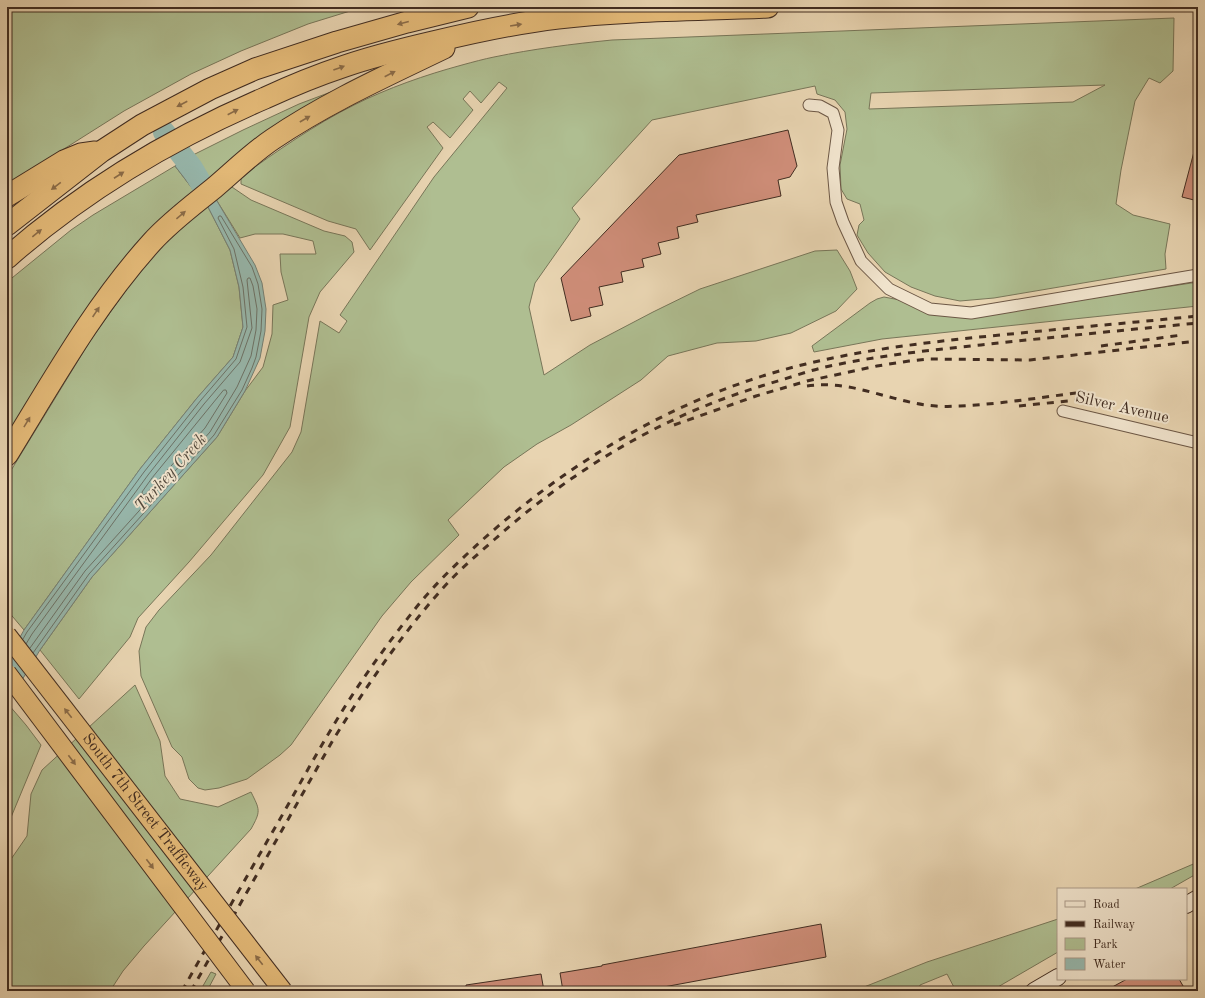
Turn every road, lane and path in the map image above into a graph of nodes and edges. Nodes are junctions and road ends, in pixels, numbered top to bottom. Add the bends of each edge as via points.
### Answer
1 (468, 7) edge
2 (768, 7) edge
3 (477, 31) junction
4 (808, 105) dead end
5 (90, 156) junction
6 (7, 196) edge
7 (7, 225) edge
8 (7, 258) edge
9 (1198, 275) edge
10 (1063, 411) dead end
11 (1198, 443) edge
12 (7, 456) edge
13 (7, 635) edge
14 (7, 673) edge
15 (1198, 898) edge
16 (1187, 904) edge
17 (1057, 978) edge
18 (246, 991) edge
19 (282, 991) edge
20 (1034, 991) edge

1 -> 5 highway via 337,42 255,69 210,89
3 -> 2 highway via 557,18
8 -> 3 highway via 86,196 136,164 239,109 302,81 345,66
12 -> 3 highway via 98,309 152,241 178,217 272,139 327,107
4 - 9 street via 820,106 834,112 838,130 833,168 836,202 842,222 861,262 889,289 930,309 971,313
5 - 6 highway via 64,161
5 -> 7 highway
10 - 11 street, Silver Avenue
19 -> 13 main road, South 7th Street Trafficway, bridge
14 -> 18 main road, South 7th Street Trafficway, bridge
15 - 16 main road
17 - 20 main road

